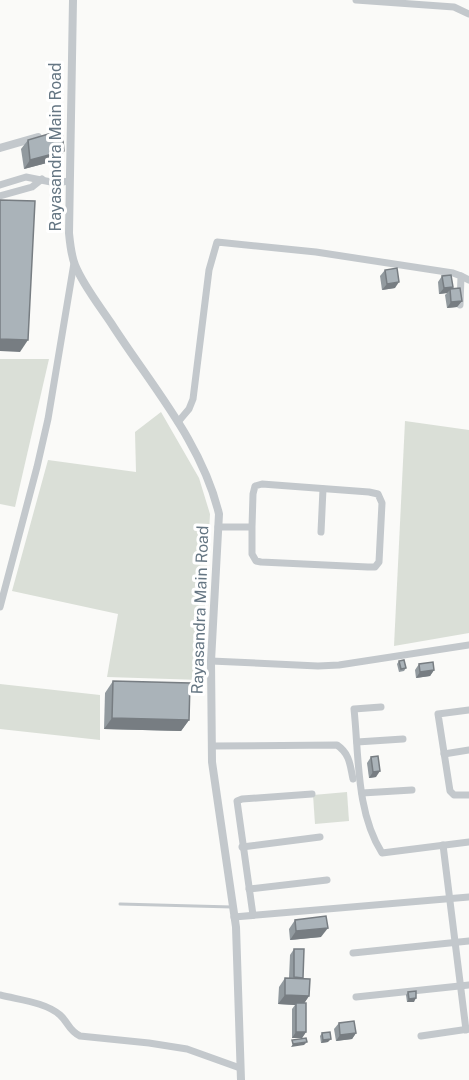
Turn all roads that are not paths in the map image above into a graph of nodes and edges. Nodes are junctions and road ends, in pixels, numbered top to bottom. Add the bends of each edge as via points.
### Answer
1 (73, 0) edge
2 (356, 0) edge
3 (469, 14) edge
4 (70, 128) junction
5 (60, 131) edge
6 (50, 134) edge
7 (0, 148) edge
8 (42, 179) junction
9 (69, 181) junction
10 (0, 185) edge
11 (0, 196) edge
12 (74, 263) junction
13 (461, 276) junction
14 (469, 280) edge
15 (460, 305) edge
16 (178, 422) junction
17 (323, 489) junction
18 (218, 527) junction
19 (252, 528) junction
20 (321, 532) dead end
21 (0, 608) edge
22 (469, 645) edge
23 (211, 661) junction
24 (381, 706) dead end
25 (469, 710) edge
26 (403, 739) dead end
27 (357, 742) junction
28 (212, 746) junction
29 (469, 750) edge
30 (444, 754) junction
31 (352, 779) dead end
32 (412, 790) dead end
33 (362, 793) junction
34 (312, 794) dead end
35 (469, 795) edge
36 (320, 837) dead end
37 (469, 842) edge
38 (443, 845) junction
39 (242, 847) junction
40 (327, 880) dead end
41 (249, 889) junction
42 (469, 897) edge
43 (449, 899) junction
44 (120, 904) dead end
45 (232, 907) junction
46 (253, 915) junction
47 (234, 917) junction
48 (469, 941) edge
49 (454, 943) junction
50 (353, 953) dead end
51 (469, 985) edge
52 (460, 986) junction
53 (0, 995) edge
54 (356, 997) dead end
55 (467, 1029) edge
56 (421, 1036) dead end
57 (240, 1068) junction
58 (241, 1080) edge

1 - 4 street, Rayasandra Main Road
2 - 3 street via 454,7
4 - 5 street
4 - 9 street, Rayasandra Main Road
6 - 7 street
8 - 9 street
8 - 10 street via 26,177
8 - 11 street via 32,187
9 - 12 street, Rayasandra Main Road via 69,233
12 - 16 street, Rayasandra Main Road
12 - 21 street via 38,467
13 - 14 street
13 - 15 street
13 - 16 street via 316,252 217,242 208,270 193,399
16 - 18 street, Rayasandra Main Road via 207,474 219,514
17 - 19 street via 262,483 255,486
17 - 19 street via 378,494 379,562 375,567 256,561 252,554
17 - 20 street
18 - 19 street
18 - 23 street, Rayasandra Main Road
22 - 23 street via 318,666
23 - 28 street, Rayasandra Main Road
24 - 27 street via 354,708
25 - 30 street via 438,714
26 - 27 street
27 - 33 street
28 - 31 street via 337,745 350,759
28 - 45 street, Rayasandra Main Road
29 - 30 street
30 - 35 street via 450,791 453,795
32 - 33 street
33 - 38 street via 369,830 382,853
34 - 39 street via 237,801
36 - 39 street
37 - 38 street
38 - 43 street
39 - 41 street
40 - 41 street
41 - 46 street
42 - 43 street
43 - 46 street
43 - 49 street
44 - 45 lane
45 - 47 street, Rayasandra Main Road
46 - 47 street
47 - 57 street, Rayasandra Main Road
48 - 49 street
49 - 50 street
49 - 52 street
51 - 52 street
52 - 54 street
52 - 55 street
53 - 57 street via 49,1008 80,1036 187,1049
55 - 56 street
57 - 58 street, Rayasandra Main Road

